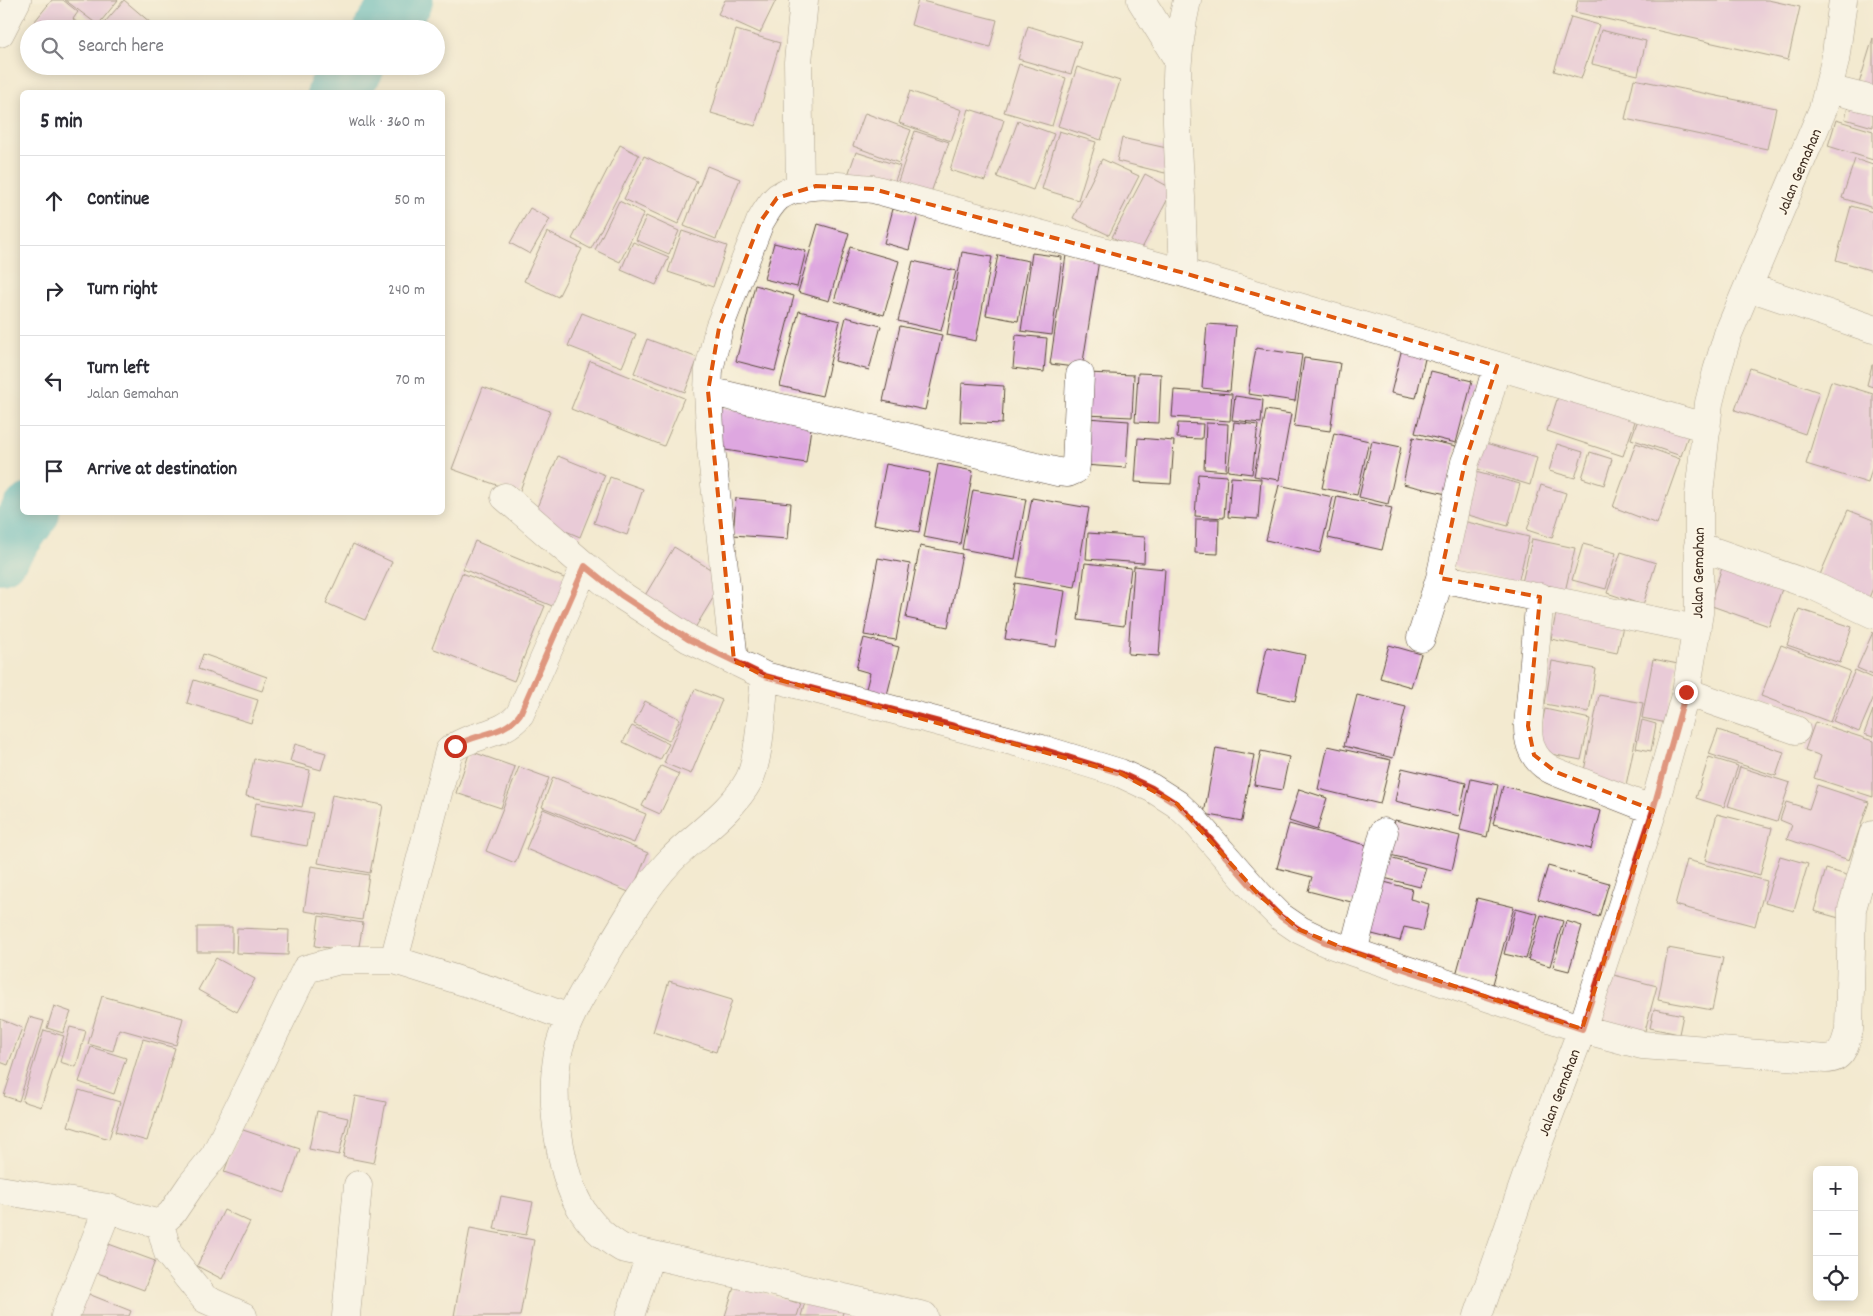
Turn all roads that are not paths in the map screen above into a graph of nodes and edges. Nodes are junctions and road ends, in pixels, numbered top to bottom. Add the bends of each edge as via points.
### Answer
1 (17, 0) edge
2 (804, 0) edge
3 (1141, 0) edge
4 (1188, 0) edge
5 (1842, 0) edge
6 (0, 33) edge
7 (1177, 58) junction
8 (1828, 89) junction
9 (1873, 100) edge
10 (800, 189) junction
11 (1184, 273) junction
12 (1749, 287) junction
13 (1873, 328) edge
14 (1497, 366) junction
15 (1080, 375) dead end
16 (708, 391) junction
17 (1707, 428) junction
18 (506, 497) dead end
19 (1698, 546) junction
20 (585, 566) junction
21 (1440, 578) junction
22 (1540, 597) junction
23 (1873, 614) edge
24 (1696, 629) junction
25 (1421, 638) dead end
26 (734, 662) junction
27 (765, 676) junction
28 (1686, 692) junction
29 (1796, 730) dead end
30 (1653, 810) junction
31 (1384, 832) dead end
32 (1873, 835) edge
33 (1353, 952) junction
34 (394, 960) junction
35 (570, 1018) junction
36 (1582, 1029) junction
37 (358, 1185) dead end
38 (0, 1190) edge
39 (108, 1208) junction
40 (160, 1224) junction
41 (650, 1255) junction
42 (65, 1316) edge
43 (243, 1316) edge
44 (346, 1316) edge
45 (630, 1316) edge
46 (924, 1316) edge
47 (1478, 1316) edge

1 - 6 street
2 - 10 street via 798,62
3 - 7 street
4 - 7 street
5 - 8 street, Jalan Gemahan via 1835,61
7 - 11 street via 1175,112
8 - 9 street
8 - 12 street, Jalan Gemahan via 1800,167
10 - 11 street via 831,186 873,189
10 - 16 street via 777,198 760,222 719,328 709,370
11 - 14 street
12 - 13 street
12 - 17 street, Jalan Gemahan via 1728,334 1709,403
14 - 17 street
14 - 21 street via 1483,416 1465,462
15 - 16 street via 1076,465 1075,470 1068,473
16 - 26 street
17 - 19 street, Jalan Gemahan via 1699,494
18 - 20 street
19 - 23 street via 1816,587
19 - 24 street, Jalan Gemahan via 1699,613
20 - 26 street via 621,595 688,639
20 - 34 street via 520,714 506,727 461,742 449,751
21 - 22 street
21 - 25 street
22 - 24 street
22 - 30 street via 1528,726 1534,755 1549,769
24 - 28 street, Jalan Gemahan
26 - 27 street
27 - 33 street via 1042,749 1120,773 1152,788 1193,819 1281,917 1308,934
27 - 35 street via 756,756 749,780 727,808 670,862 635,906
28 - 29 street
28 - 30 street, Jalan Gemahan
30 - 36 street, Jalan Gemahan
31 - 33 street
32 - 36 street via 1852,909 1849,1030 1839,1056 1826,1059 1642,1045
33 - 36 street
34 - 35 street
34 - 40 street via 340,960 306,969 215,1155 172,1213
35 - 41 street via 560,1047 554,1098 566,1175 575,1198 598,1230 622,1248
36 - 47 street, Jalan Gemahan
37 - 44 street
38 - 39 street
39 - 40 street
39 - 42 street
40 - 43 street via 168,1253 205,1299
41 - 45 street
41 - 46 street

